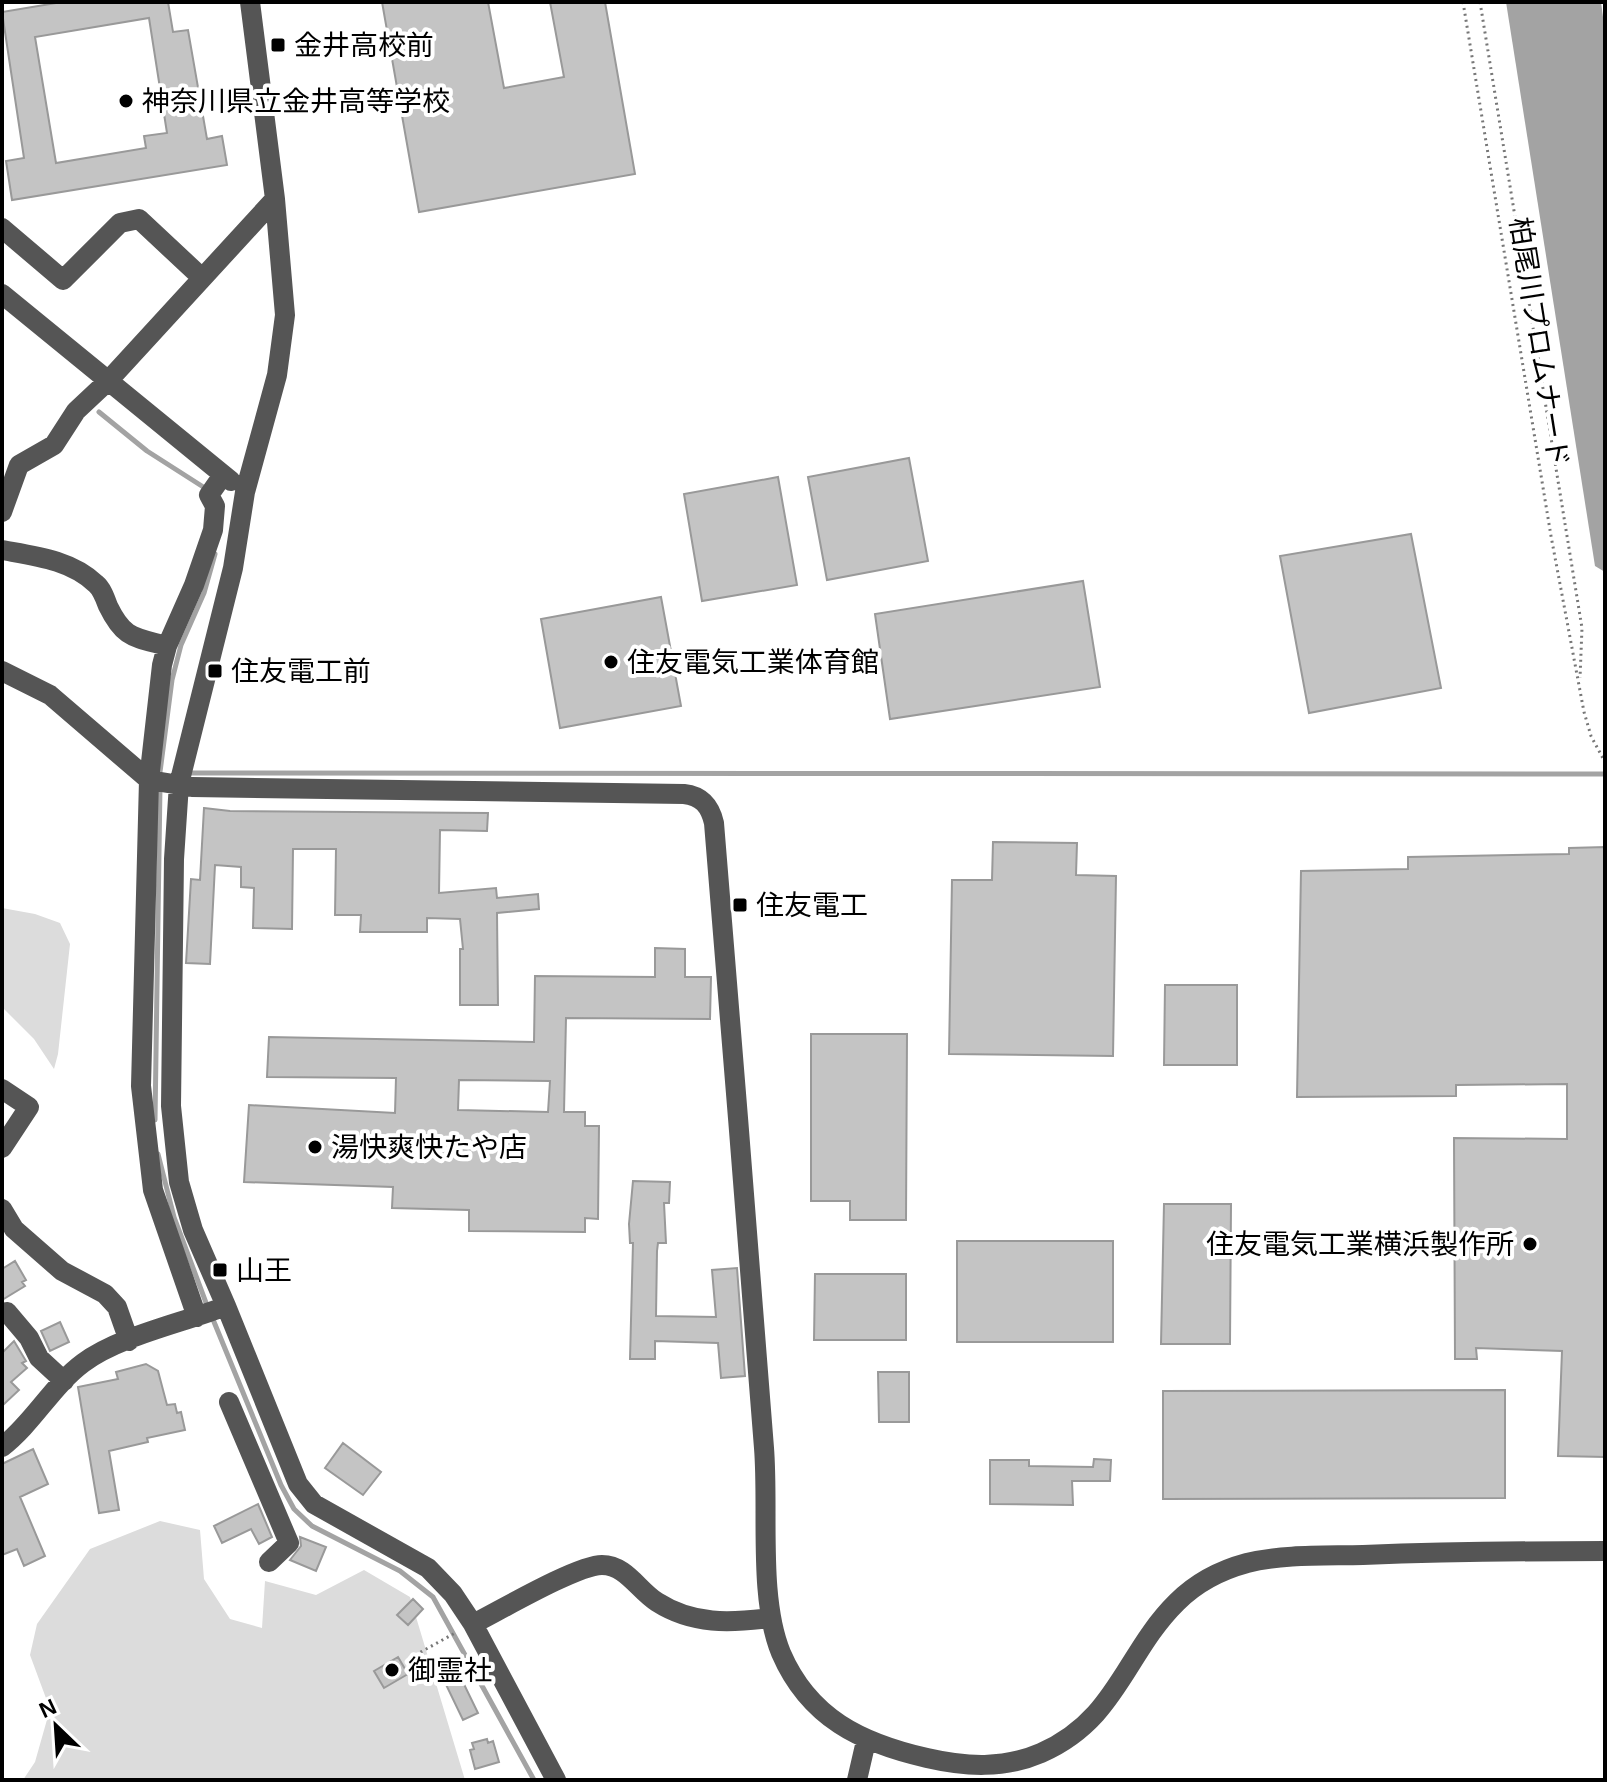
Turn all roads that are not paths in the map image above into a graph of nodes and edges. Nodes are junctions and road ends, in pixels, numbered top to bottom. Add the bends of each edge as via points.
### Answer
1 (250, 2) edge
2 (275, 199) junction
3 (2, 228) edge
4 (201, 277) junction
5 (2, 294) edge
6 (108, 381) junction
7 (223, 475) junction
8 (245, 492) junction
9 (2, 512) edge
10 (2, 550) edge
11 (167, 646) junction
12 (2, 671) edge
13 (167, 780) junction
14 (2, 1089) edge
15 (2, 1148) edge
16 (2, 1209) edge
17 (226, 1306) junction
18 (7, 1312) dead end
19 (197, 1317) junction
20 (129, 1341) junction
21 (64, 1381) junction
22 (229, 1402) dead end
23 (2, 1447) edge
24 (286, 1491) junction
25 (1605, 1551) edge
26 (269, 1562) dead end
27 (770, 1618) junction
28 (466, 1627) junction
29 (866, 1741) junction
30 (556, 1780) edge
31 (857, 1780) edge

1 - 2 street
2 - 4 street
2 - 8 street via 285,315 277,375
3 - 4 street via 63,280 120,223 139,219
4 - 6 street
5 - 6 street
6 - 7 street
6 - 9 street via 76,411 54,445 19,465
7 - 8 street
7 - 11 street via 209,495 215,506 213,530
8 - 13 street via 233,568 188,746
10 - 11 street via 74,567 99,586 128,636
11 - 13 street
12 - 13 street via 50,695
13 - 17 street via 174,859 173,1150 193,1230
13 - 19 street via 141,1086 153,1190
13 - 27 street via 192,787 684,794 706,803 714,823 725,957 766,1483
14 - 15 street via 29,1107
16 - 20 street via 14,1229 62,1271 105,1294 117,1307
17 - 19 street
17 - 24 street
18 - 21 street via 39,1358
19 - 20 street
20 - 21 street via 80,1364
21 - 23 street
22 - 24 street
24 - 26 street via 289,1543
24 - 28 street via 428,1568 453,1594
25 - 29 street via 1441,1552 1245,1564 1209,1578 1178,1600 1107,1701 1073,1734 1041,1753 969,1766
27 - 28 street via 713,1622 658,1603 622,1570 599,1565
27 - 29 street via 780,1651 804,1690 836,1722
28 - 30 street
29 - 31 street

